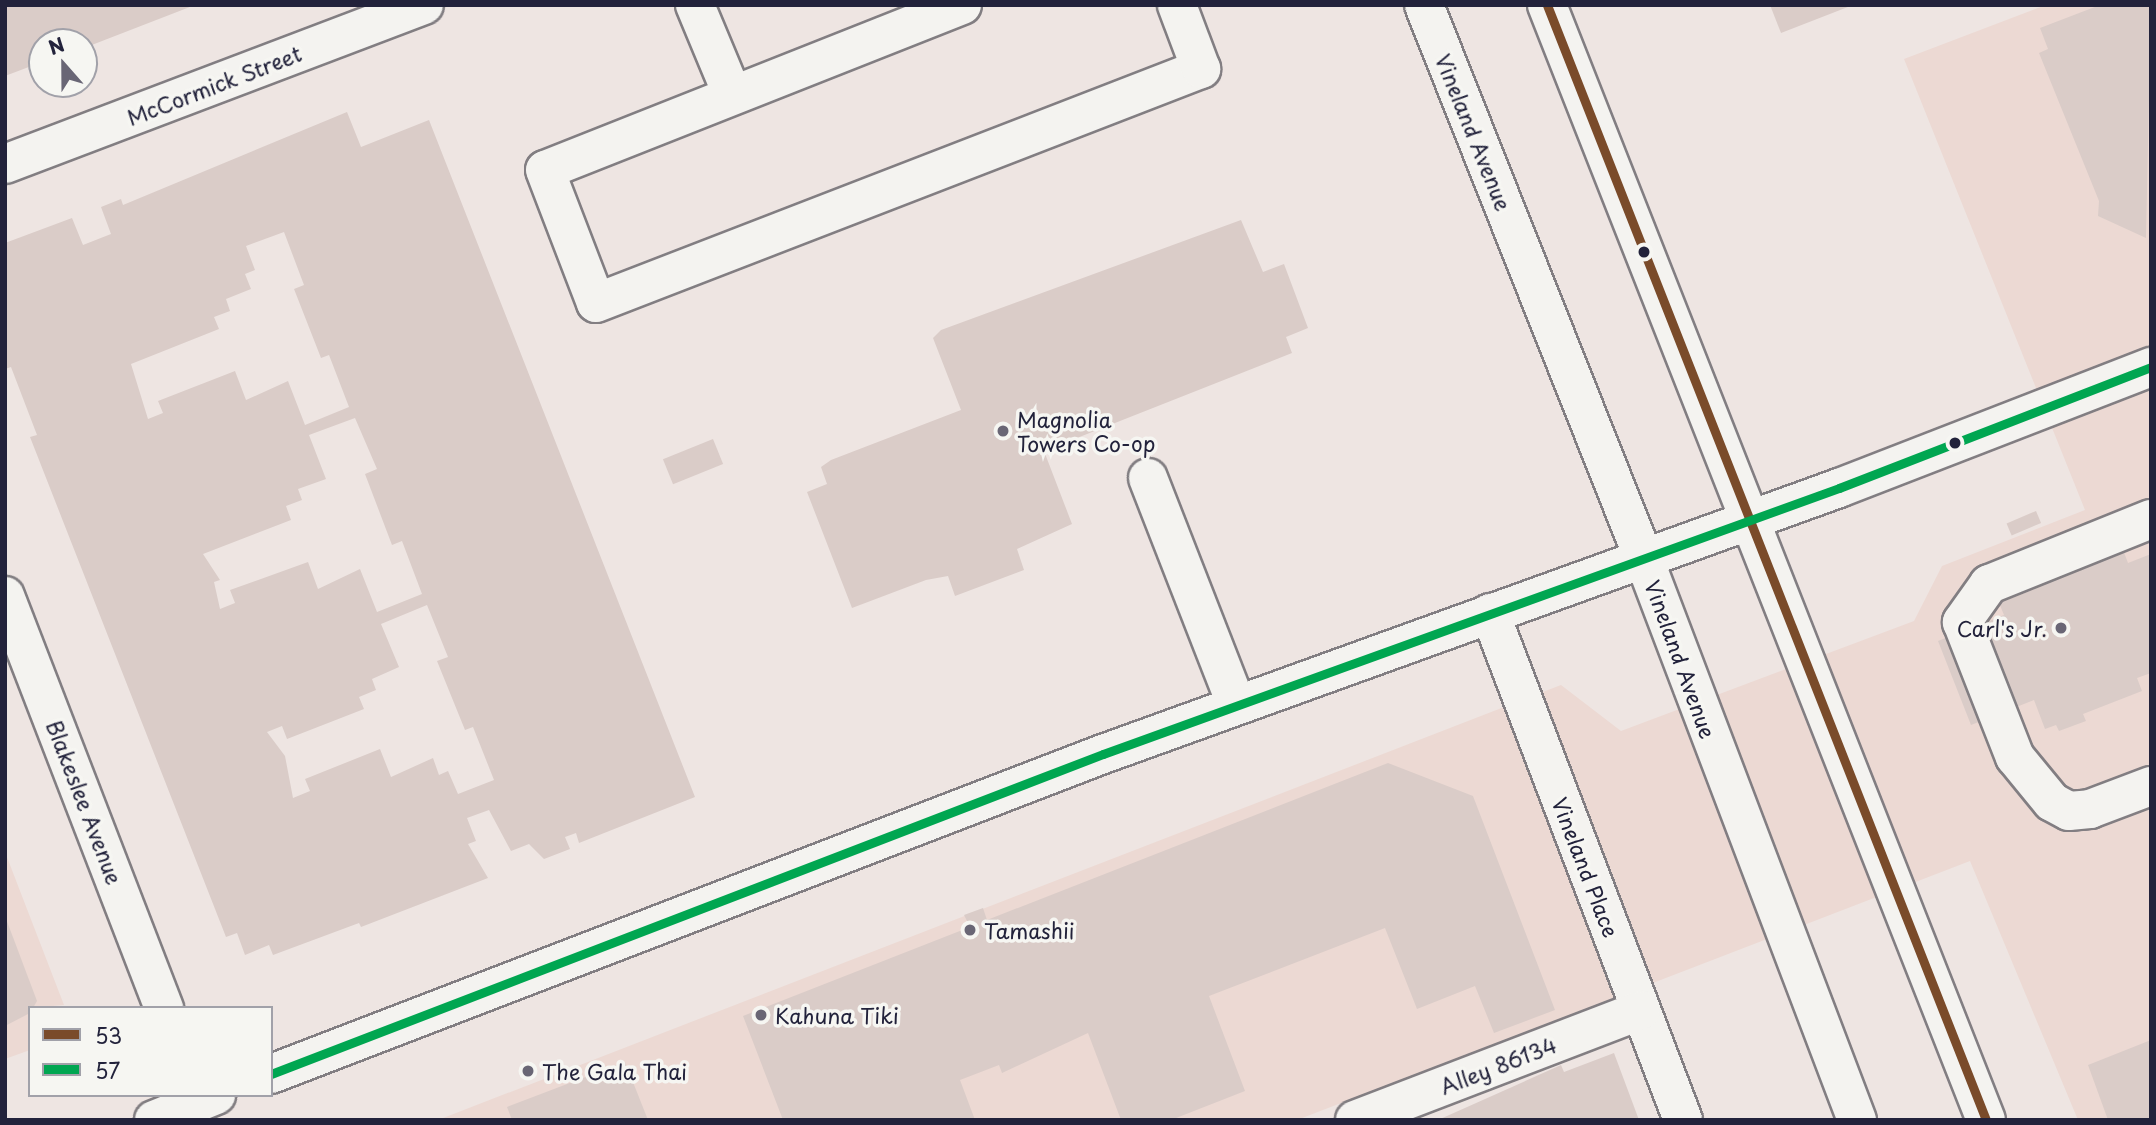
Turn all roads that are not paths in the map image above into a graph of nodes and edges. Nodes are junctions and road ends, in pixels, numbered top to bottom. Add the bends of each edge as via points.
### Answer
1 (424, 5) edge
2 (695, 5) edge
3 (962, 5) edge
4 (1177, 5) edge
5 (1424, 5) edge
6 (1547, 5) edge
7 (732, 94) junction
8 (5, 164) edge
9 (2151, 367) edge
10 (1148, 478) dead end
11 (2151, 519) edge
12 (1745, 522) junction
13 (1644, 559) junction
14 (5, 596) edge
15 (1490, 613) junction
16 (1236, 705) junction
17 (2151, 786) edge
18 (163, 1006) edge
19 (1640, 1010) junction
20 (273, 1073) edge
21 (205, 1097) edge
22 (153, 1120) edge
23 (1355, 1120) edge
24 (1683, 1120) edge
25 (1857, 1120) edge
26 (1986, 1120) edge

1 - 8 main road, McCormick Street
2 - 7 main road
3 - 7 main road
4 - 7 main road via 1201,69 596,303 545,170
5 - 13 main road, Vineland Avenue
6 - 12 main road
9 - 12 main road
10 - 16 main road
11 - 17 main road via 1989,584 1962,622 2001,726 2030,781 2069,811 2090,809
12 - 13 main road
12 - 26 main road
13 - 15 main road
13 - 25 main road, Vineland Avenue
14 - 18 main road, Blakeslee Avenue
15 - 16 main road
15 - 19 main road, Vineland Place
16 - 20 main road
19 - 23 main road, Alley 86134
19 - 24 main road, Vineland Place
21 - 22 main road

